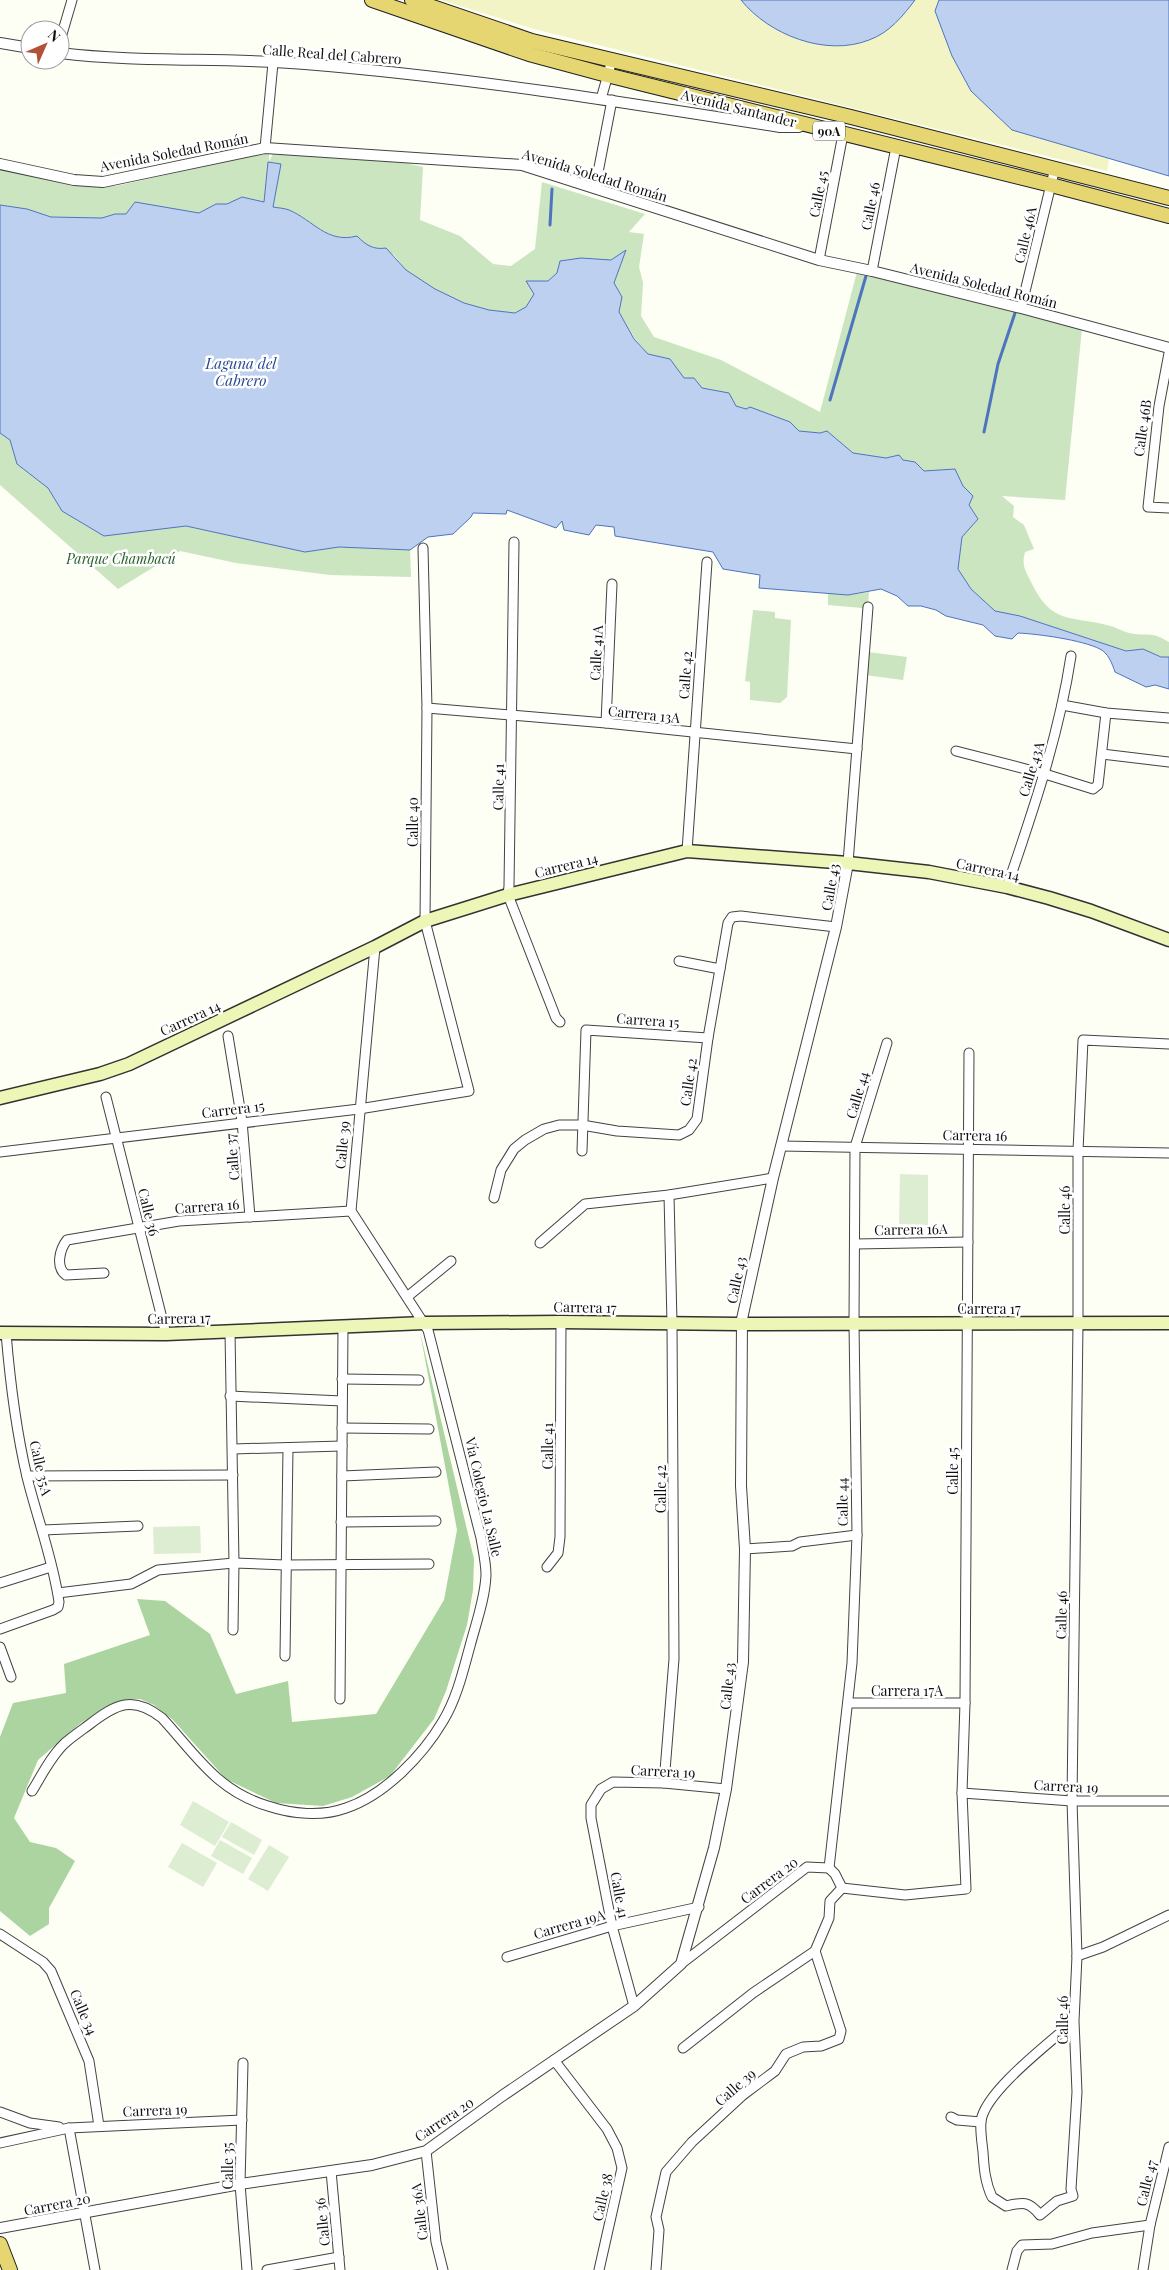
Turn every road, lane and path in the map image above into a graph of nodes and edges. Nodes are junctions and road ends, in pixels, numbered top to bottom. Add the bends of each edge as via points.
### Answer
1 (72, 0) edge
2 (372, 0) edge
3 (412, 0) edge
4 (66, 20) edge
5 (0, 43) edge
6 (20, 46) edge
7 (70, 54) edge
8 (612, 60) junction
9 (273, 63) junction
10 (607, 75) junction
11 (606, 99) junction
12 (810, 126) junction
13 (843, 134) junction
14 (896, 147) junction
15 (265, 148) junction
16 (0, 164) edge
17 (1055, 168) junction
18 (1050, 185) junction
19 (595, 188) junction
20 (1169, 198) edge
21 (1169, 216) edge
22 (819, 260) junction
23 (872, 271) junction
24 (1021, 308) junction
25 (1169, 348) edge
26 (1169, 353) edge
27 (1169, 508) edge
28 (514, 542) dead end
29 (423, 548) dead end
30 (707, 562) dead end
31 (612, 584) dead end
32 (868, 606) dead end
33 (1071, 656) dead end
34 (1062, 705) junction
35 (427, 708) junction
36 (1106, 713) junction
37 (513, 716) junction
38 (1169, 718) edge
39 (606, 724) junction
40 (694, 733) junction
41 (857, 749) junction
42 (956, 750) dead end
43 (1102, 754) junction
44 (1169, 762) edge
45 (1044, 774) junction
46 (687, 851) junction
47 (848, 863) junction
48 (1007, 887) junction
49 (508, 895) junction
50 (425, 921) junction
51 (836, 927) junction
52 (1169, 940) edge
53 (376, 947) junction
54 (679, 961) dead end
55 (720, 969) junction
56 (560, 1022) dead end
57 (228, 1036) dead end
58 (708, 1038) junction
59 (887, 1043) dead end
60 (1169, 1044) edge
61 (969, 1053) dead end
62 (469, 1091) joint
63 (106, 1097) dead end
64 (0, 1098) edge
65 (359, 1109) junction
66 (242, 1121) junction
67 (582, 1124) junction
68 (116, 1138) junction
69 (781, 1146) junction
70 (856, 1147) junction
71 (969, 1149) junction
72 (582, 1151) dead end
73 (1078, 1151) junction
74 (0, 1152) edge
75 (1169, 1153) edge
76 (773, 1178) junction
77 (669, 1195) junction
78 (494, 1198) dead end
79 (351, 1211) junction
80 (250, 1217) junction
81 (138, 1226) junction
82 (968, 1242) junction
83 (540, 1244) dead end
84 (855, 1244) junction
85 (451, 1261) dead end
86 (104, 1274) dead end
87 (407, 1297) junction
88 (561, 1322) junction
89 (424, 1323) junction
90 (672, 1323) junction
91 (1078, 1323) junction
92 (1169, 1323) edge
93 (742, 1324) junction
94 (854, 1324) junction
95 (966, 1324) junction
96 (343, 1327) junction
97 (230, 1332) junction
98 (3, 1333) edge
99 (166, 1334) junction
100 (342, 1379) junction
101 (419, 1380) dead end
102 (230, 1396) junction
103 (342, 1401) junction
104 (342, 1428) junction
105 (429, 1429) dead end
106 (342, 1446) junction
107 (288, 1448) junction
108 (233, 1449) junction
109 (436, 1472) dead end
110 (233, 1475) junction
111 (27, 1476) junction
112 (342, 1476) junction
113 (436, 1521) dead end
114 (342, 1522) junction
115 (138, 1526) dead end
116 (43, 1530) junction
117 (857, 1535) junction
118 (745, 1548) junction
119 (234, 1563) junction
120 (341, 1564) junction
121 (429, 1564) dead end
122 (285, 1565) junction
123 (51, 1567) junction
124 (547, 1567) dead end
125 (0, 1583) edge
126 (58, 1594) junction
127 (0, 1630) edge
128 (233, 1630) dead end
129 (0, 1647) edge
130 (285, 1656) dead end
131 (11, 1677) dead end
132 (340, 1699) dead end
133 (849, 1703) junction
134 (965, 1703) junction
135 (664, 1783) junction
136 (601, 1789) joint
137 (726, 1789) junction
138 (32, 1791) dead end
139 (962, 1793) junction
140 (1072, 1802) junction
141 (1169, 1802) edge
142 (829, 1868) junction
143 (842, 1888) junction
144 (699, 1907) junction
145 (1169, 1915) edge
146 (612, 1926) junction
147 (0, 1934) edge
148 (815, 1951) junction
149 (1077, 1956) junction
150 (507, 1957) dead end
151 (681, 1964) junction
152 (634, 2006) junction
153 (1074, 2021) junction
154 (683, 2048) dead end
155 (554, 2060) junction
156 (243, 2062) dead end
157 (0, 2112) edge
158 (951, 2117) dead end
159 (242, 2120) junction
160 (981, 2122) junction
161 (99, 2126) junction
162 (69, 2128) junction
163 (0, 2143) edge
164 (1169, 2148) edge
165 (426, 2151) junction
166 (331, 2172) junction
167 (240, 2184) junction
168 (84, 2212) junction
169 (1150, 2225) junction
170 (0, 2228) edge
171 (0, 2244) edge
172 (339, 2258) junction
173 (10, 2270) edge
174 (95, 2270) edge
175 (247, 2270) edge
176 (267, 2270) edge
177 (340, 2270) edge
178 (443, 2270) edge
179 (599, 2270) edge
180 (656, 2270) edge
181 (1012, 2270) edge
182 (1143, 2270) edge

1 - 4 street
2 - 10 highway, Avenida Santander / 90A via 529,54
3 - 8 highway, Avenida Santander / 90A via 532,40
5 - 6 street
7 - 9 street, Calle Real del Cabrero via 108,59
8 - 10 street
8 - 17 highway, Avenida Santander / 90A
9 - 11 street, Calle Real del Cabrero via 444,77
9 - 15 street
10 - 11 street
10 - 12 highway, Avenida Santander / 90A
11 - 12 street, Calle Real del Cabrero via 780,127
11 - 19 street
12 - 13 highway, Avenida Santander / 90A
13 - 14 highway, Avenida Santander / 90A
13 - 22 street, Calle 45
14 - 18 highway, Avenida Santander / 90A
14 - 23 street, Calle 46
15 - 16 street, Avenida Soledad Román via 103,182 74,180
15 - 19 street, Avenida Soledad Román via 514,164
17 - 18 street, Calle 46A
17 - 20 highway, Avenida Santander / 90A
18 - 21 highway, Avenida Santander / 90A
18 - 24 street, Calle 46A
19 - 22 street, Avenida Soledad Román
22 - 23 street, Avenida Soledad Román
23 - 24 street, Avenida Soledad Román
24 - 25 street, Avenida Soledad Román
26 - 27 street, Calle 46B via 1159,406 1148,507
28 - 37 street, Calle 41
29 - 35 street, Calle 40
30 - 40 street, Calle 42
31 - 39 street, Calle 41A
32 - 41 street, Calle 43
33 - 34 street, Calle 43A
34 - 36 street
34 - 45 street, Calle 43A
35 - 37 street, Carrera 13A
35 - 50 street, Calle 40
36 - 38 street
36 - 43 street
37 - 39 street, Carrera 13A
37 - 49 street, Calle 41
39 - 40 street, Carrera 13A
40 - 41 street, Carrera 13A
40 - 46 street, Calle 42
41 - 47 street, Calle 43
42 - 45 street
43 - 44 street
43 - 45 street via 1097,788
45 - 48 street, Calle 43A
46 - 47 main road, Carrera 14
46 - 49 main road, Carrera 14
47 - 48 main road, Carrera 14 via 929,872
47 - 51 street, Calle 43
48 - 52 main road, Carrera 14 via 1091,911
49 - 50 main road, Carrera 14
49 - 56 street, Calle 41
50 - 53 main road, Carrera 14
50 - 62 street, Calle 40
51 - 55 street, Calle 42 via 732,917 728,923
51 - 69 street, Calle 43
53 - 64 main road, Carrera 14 via 129,1064
53 - 65 street, Calle 39
54 - 55 street
55 - 58 street, Calle 42
57 - 66 street, Calle 37
58 - 67 street, Calle 42 via 697,1119 689,1130 679,1135 664,1135
58 - 67 street, Carrera 15 via 586,1030
59 - 70 street, Calle 44
60 - 73 street, Calle 46 via 1083,1040
61 - 71 street, Calle 45
62 - 65 street, Carrera 15
63 - 68 street, Calle 36
65 - 66 street, Carrera 15
65 - 79 street, Calle 39
66 - 68 street, Carrera 15
66 - 80 street, Calle 37
67 - 72 street
67 - 78 street via 544,1129 514,1149 501,1170
68 - 74 street, Carrera 15
68 - 81 street, Calle 36
69 - 70 street, Carrera 16
69 - 76 street, Calle 43
70 - 71 street, Carrera 16
70 - 84 street, Calle 44
71 - 73 street, Carrera 16
71 - 82 street, Calle 45
73 - 75 street, Carrera 16
73 - 91 street, Calle 46
76 - 77 street
76 - 93 street, Calle 43
77 - 83 street via 585,1204
77 - 90 street, Calle 42
79 - 80 street, Carrera 16
79 - 87 street
80 - 81 street, Carrera 16
81 - 86 street, Carrera 16 via 67,1240 60,1253 63,1274
81 - 99 street, Calle 36
82 - 84 street, Carrera 16A
82 - 95 street, Calle 45
84 - 94 street, Calle 44
85 - 87 street
87 - 89 street
88 - 89 main road, Carrera 17
88 - 90 main road, Carrera 17
88 - 124 street, Calle 41 via 560,1537 558,1553
89 - 96 main road, Carrera 17
89 - 138 street, Vía Colegio La Salle via 482,1538 486,1576 477,1623 456,1693 444,1720 417,1757 397,1777 346,1808 300,1814 240,1795 211,1775 153,1710 129,1704 110,1709 64,1744
90 - 93 main road, Carrera 17
90 - 135 street, Calle 42 via 674,1659
91 - 92 main road, Carrera 17
91 - 95 main road, Carrera 17
91 - 140 street, Calle 46
93 - 94 main road, Carrera 17
93 - 118 street, Calle 43 via 741,1486
94 - 95 main road, Carrera 17
94 - 117 street, Calle 44
95 - 134 street, Calle 45
96 - 97 main road, Carrera 17
96 - 100 street
97 - 99 main road, Carrera 17
97 - 102 street
98 - 99 main road, Carrera 17
98 - 111 street, Calle 35A
100 - 101 street
100 - 103 street
102 - 103 street
102 - 108 street
103 - 104 street
104 - 105 street
104 - 106 street
106 - 107 street
106 - 112 street
107 - 108 street
107 - 122 street
108 - 110 street
109 - 112 street
110 - 111 street
110 - 119 street
111 - 116 street, Calle 35A
112 - 114 street
113 - 114 street
114 - 120 street
115 - 116 street
116 - 123 street, Calle 35A
117 - 118 street via 800,1542 792,1546
117 - 133 street, Calle 44
118 - 137 street, Calle 43 via 744,1662
119 - 122 street
119 - 126 street via 158,1570 131,1584
119 - 128 street
120 - 121 street
120 - 122 street
120 - 132 street
122 - 130 street
123 - 125 street
123 - 126 street, Calle 35A
126 - 127 street, Calle 35A via 58,1607
129 - 131 street
133 - 134 street, Carrera 17A
133 - 142 street, Calle 44
134 - 139 street, Calle 45
135 - 136 street, Carrera 19 via 613,1782
135 - 137 street, Carrera 19
136 - 146 street, Calle 41 via 591,1805 591,1818
137 - 144 street, Calle 43
139 - 140 street, Carrera 19
139 - 143 street, Calle 45 via 966,1889 905,1895
140 - 141 street, Carrera 19
140 - 149 street, Calle 46
142 - 143 street
142 - 151 street, Carrera 20 via 807,1867
143 - 148 street via 830,1900 830,1918
144 - 146 street, Carrera 19A
144 - 151 street, Calle 43
145 - 149 street
146 - 150 street, Carrera 19A
146 - 152 street, Calle 41
147 - 161 street, Calle 34 via 43,1962 51,1971 90,2061
148 - 154 street via 753,1993
148 - 180 street, Calle 39 via 841,2031 839,2039 786,2054 775,2071 743,2095 692,2142 666,2172 656,2217 659,2230
149 - 153 street, Calle 46
151 - 152 street, Carrera 20
152 - 155 street, Carrera 20
153 - 160 street via 1005,2083 984,2110
153 - 160 street, Calle 46 via 1077,2092 1073,2196 1057,2200 1040,2215 1031,2205 1006,2206 992,2197 984,2172
155 - 165 street, Carrera 20
155 - 179 street, Calle 38 via 607,2129 617,2148 622,2168
156 - 159 street, Calle 35
157 - 162 street, Carrera 19 via 39,2126
158 - 160 street
159 - 161 street, Carrera 19
159 - 167 street, Calle 35
161 - 162 street, Carrera 19
162 - 163 street, Carrera 19
162 - 168 street
164 - 169 street, Calle 47
165 - 166 street, Carrera 20
165 - 178 street, Calle 36A via 436,2242
166 - 167 street, Carrera 20
166 - 172 street, Calle 36
167 - 168 street, Carrera 20
167 - 175 street, Calle 35
168 - 170 street, Carrera 20
168 - 174 street
169 - 181 street via 1092,2233 1052,2244 1022,2245
169 - 182 street, Calle 47
171 - 173 highway
172 - 176 street
172 - 177 street, Calle 36

